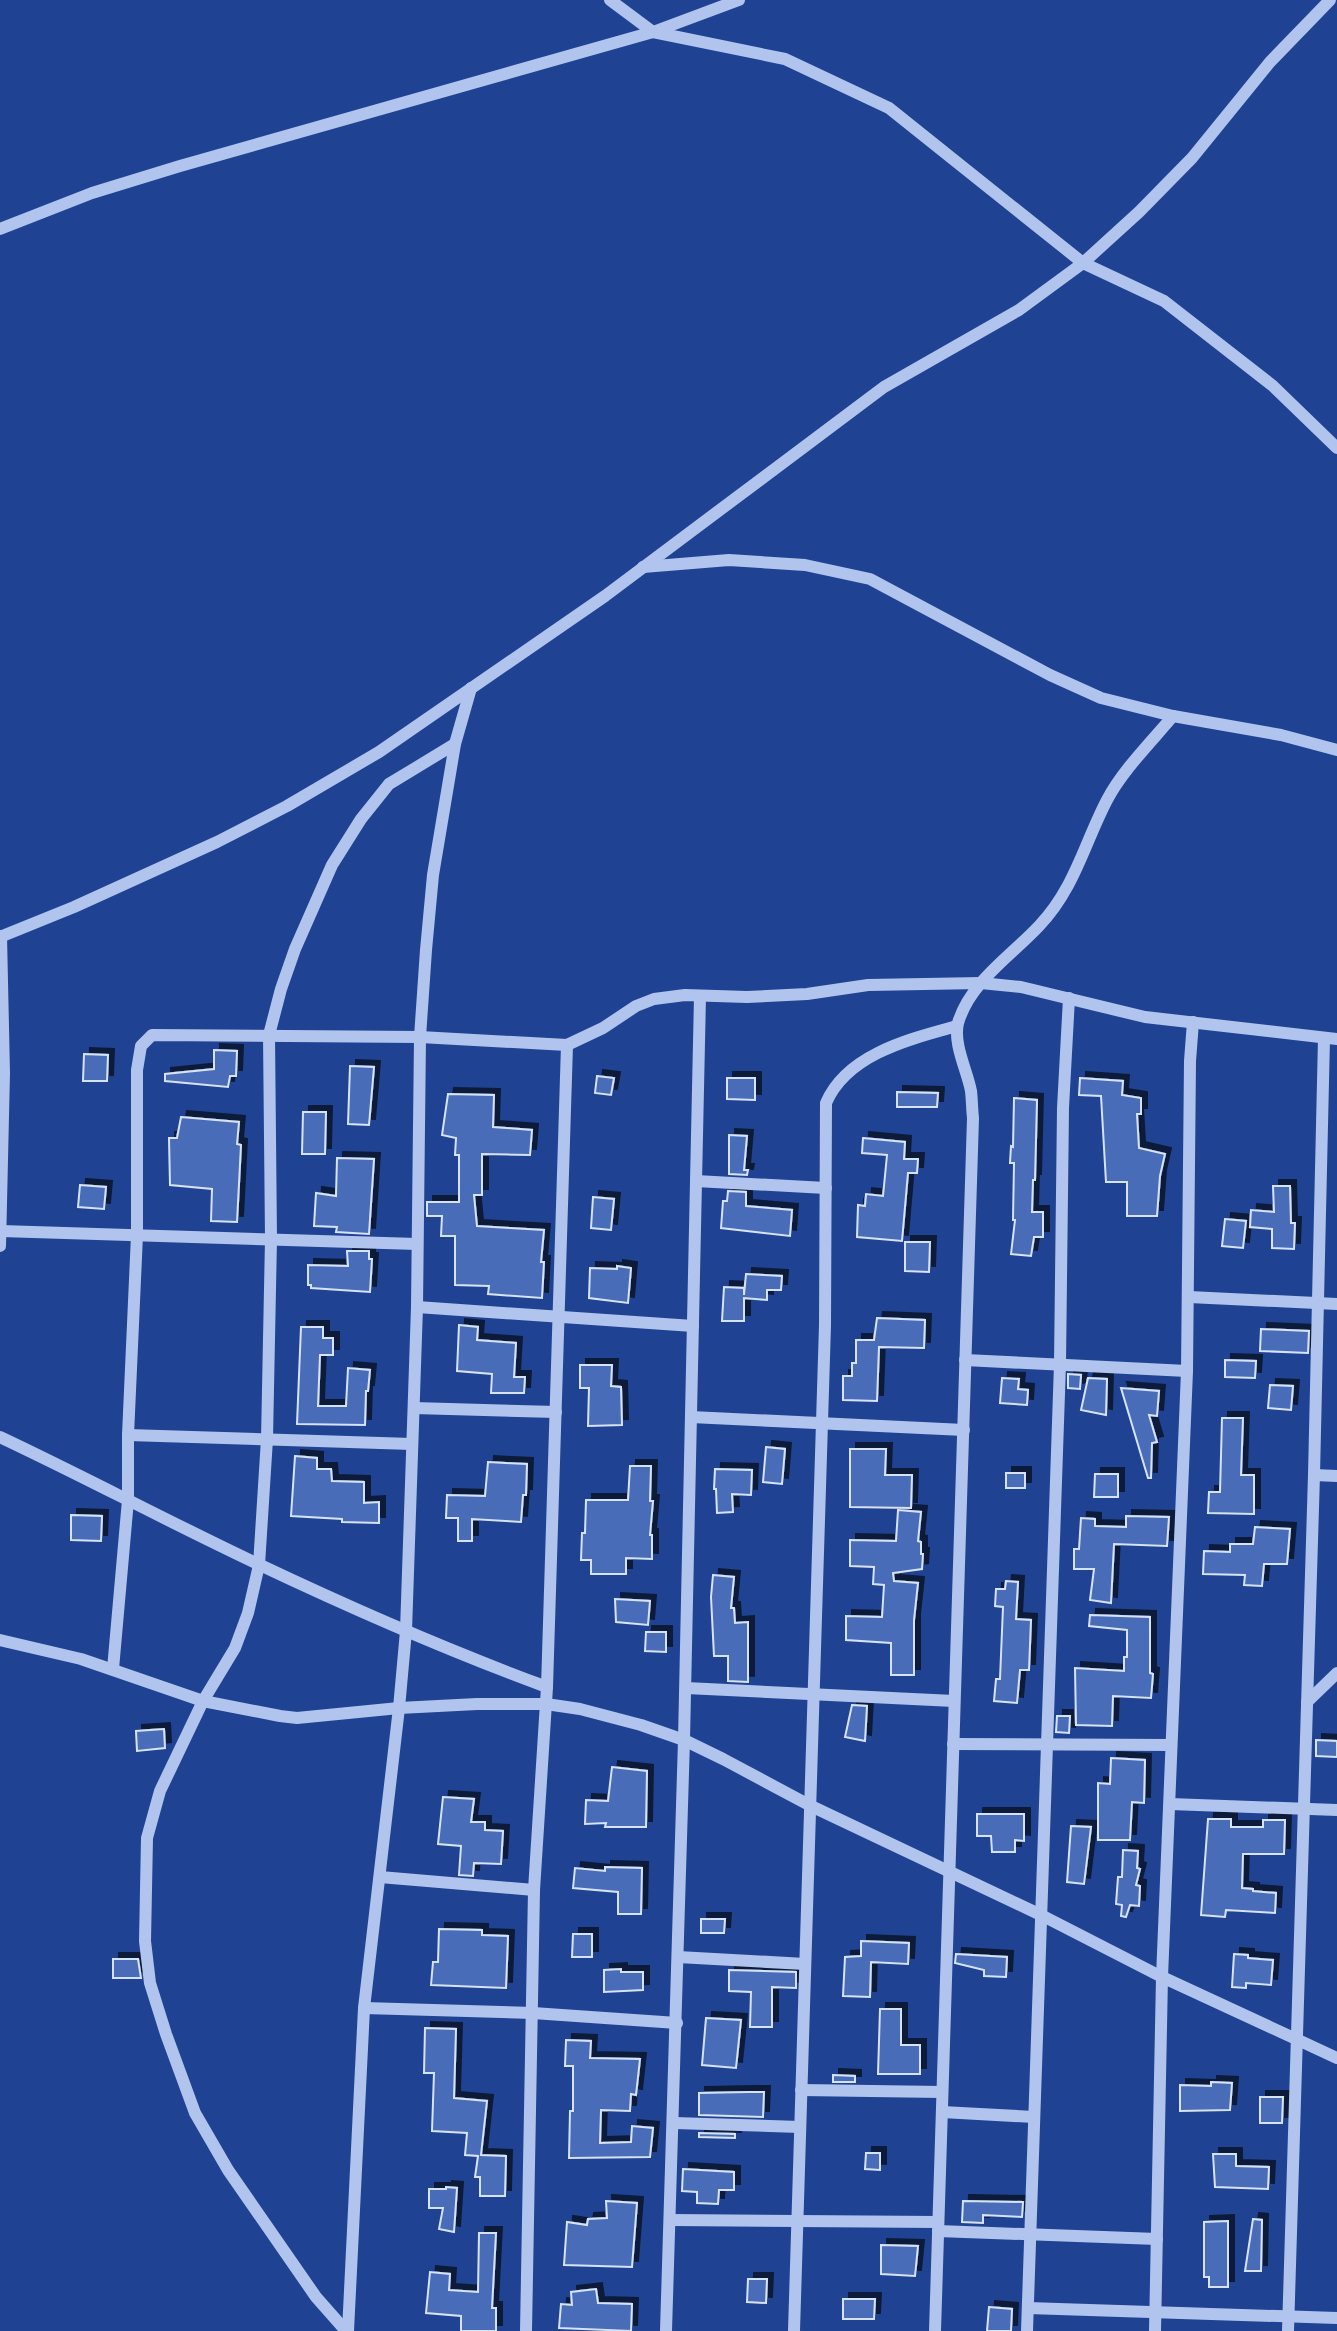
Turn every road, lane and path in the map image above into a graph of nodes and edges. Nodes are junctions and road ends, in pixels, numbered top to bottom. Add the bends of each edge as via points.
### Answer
1 (610, 0) edge
2 (739, 0) edge
3 (1330, 0) edge
4 (653, 32) junction
5 (0, 229) edge
6 (1083, 262) junction
7 (1337, 448) edge
8 (642, 567) junction
9 (471, 688) junction
10 (1173, 716) junction
11 (456, 744) junction
12 (1337, 750) edge
13 (0, 937) edge
14 (981, 983) junction
15 (700, 996) junction
16 (1069, 998) junction
17 (1193, 1023) junction
18 (957, 1026) junction
19 (269, 1035) junction
20 (420, 1037) junction
21 (1330, 1039) edge
22 (567, 1045) junction
23 (696, 1181) junction
24 (825, 1188) junction
25 (1, 1231) edge
26 (137, 1235) junction
27 (271, 1240) junction
28 (417, 1244) junction
29 (0, 1246) edge
30 (1189, 1297) junction
31 (1318, 1303) junction
32 (1337, 1304) edge
33 (417, 1307) junction
34 (559, 1317) junction
35 (693, 1326) junction
36 (965, 1360) junction
37 (1060, 1364) junction
38 (1187, 1371) junction
39 (414, 1408) junction
40 (556, 1412) junction
41 (691, 1418) junction
42 (822, 1424) junction
43 (964, 1430) junction
44 (128, 1435) junction
45 (0, 1437) edge
46 (267, 1439) junction
47 (412, 1444) junction
48 (1314, 1475) junction
49 (1337, 1476) edge
50 (128, 1500) junction
51 (259, 1565) junction
52 (406, 1631) junction
53 (0, 1640) edge
54 (113, 1669) junction
55 (1337, 1673) edge
56 (547, 1687) junction
57 (685, 1688) junction
58 (814, 1694) junction
59 (203, 1701) junction
60 (954, 1701) junction
61 (1307, 1702) junction
62 (546, 1704) junction
63 (399, 1708) junction
64 (684, 1740) junction
65 (953, 1744) junction
66 (1047, 1744) junction
67 (1171, 1745) junction
68 (1170, 1804) junction
69 (811, 1806) junction
70 (1304, 1809) junction
71 (1337, 1810) edge
72 (949, 1871) junction
73 (380, 1877) junction
74 (534, 1890) junction
75 (1041, 1915) junction
76 (678, 1957) junction
77 (805, 1964) junction
78 (1162, 1977) junction
79 (364, 2008) junction
80 (533, 2013) junction
81 (677, 2023) junction
82 (1295, 2040) junction
83 (1337, 2058) edge
84 (801, 2090) junction
85 (942, 2092) junction
86 (942, 2112) junction
87 (1034, 2117) junction
88 (674, 2123) junction
89 (800, 2127) junction
90 (671, 2220) junction
91 (797, 2221) junction
92 (938, 2227) junction
93 (1031, 2235) junction
94 (1157, 2239) junction
95 (1028, 2308) junction
96 (1155, 2312) junction
97 (1288, 2316) junction
98 (1337, 2318) edge
99 (347, 2331) edge
100 (526, 2331) edge
101 (666, 2331) edge
102 (793, 2331) edge
103 (935, 2331) edge
104 (1027, 2331) edge
105 (1155, 2331) edge
106 (1288, 2331) edge

1 - 4 street
2 - 4 street
3 - 6 street via 1270,62 1192,158
4 - 5 street via 167,170
4 - 6 street via 785,59 889,108
6 - 7 street via 1164,300 1273,386
6 - 8 street via 1019,310 884,387
8 - 9 street
8 - 10 street via 729,560 804,565 870,579 1050,675 1101,698
9 - 11 street
9 - 13 street via 379,751 286,806 217,842
10 - 12 street
10 - 14 street via 1108,797 1061,898
11 - 19 street via 388,784 360,819 332,865 295,948
11 - 20 street via 433,875
13 - 25 street via 4,1073
14 - 15 street
14 - 16 street
14 - 18 street
15 - 22 street via 654,999
15 - 23 street
16 - 17 street via 1144,1017
16 - 37 street
17 - 21 street
17 - 30 street
18 - 24 street via 901,1042 849,1072 833,1087 826,1103
18 - 36 street via 973,1118
19 - 20 street
19 - 26 street via 152,1035 141,1046
19 - 27 street
20 - 22 street
20 - 28 street
21 - 31 street
22 - 34 street
23 - 24 street
23 - 35 street
24 - 42 street
25 - 26 street
25 - 29 street
26 - 27 street
26 - 44 street
27 - 28 street
27 - 46 street
28 - 33 street
30 - 31 street
30 - 38 street
31 - 32 street
31 - 48 street
33 - 34 street
33 - 39 street
34 - 35 street
34 - 40 street
35 - 41 street
36 - 37 street
36 - 43 street
37 - 38 street
37 - 66 street
38 - 67 street
39 - 40 street
39 - 47 street
40 - 56 street
41 - 42 street
41 - 57 street
42 - 43 street
42 - 58 street
43 - 60 street
44 - 46 street
44 - 50 street
45 - 50 street
46 - 47 street
46 - 51 street
47 - 52 street
48 - 49 street
48 - 61 street
50 - 51 street
50 - 54 street
51 - 52 street
51 - 59 street via 235,1648
52 - 56 street
52 - 63 street
53 - 54 street
54 - 59 street
55 - 61 street
56 - 62 street
57 - 58 street
57 - 64 street
58 - 60 street
58 - 69 street
59 - 63 street via 297,1718
59 - 99 street via 160,1791 147,1838 145,1941 150,1983 195,2113 236,2182 316,2297
60 - 65 street
61 - 70 street
62 - 63 street
62 - 64 street via 580,1709
62 - 74 street
63 - 73 street
64 - 69 street
64 - 76 street
65 - 66 street
65 - 72 street
66 - 67 street
66 - 75 street
67 - 68 street
68 - 70 street
68 - 78 street
69 - 72 street
69 - 77 street
70 - 71 street
70 - 82 street
72 - 75 street
72 - 85 street
73 - 74 street
73 - 79 street
74 - 80 street
75 - 78 street
75 - 87 street
76 - 77 street
76 - 81 street
77 - 84 street
78 - 82 street
78 - 94 street
79 - 80 street
79 - 99 street
80 - 81 street
80 - 100 street
81 - 88 street
82 - 83 street
82 - 97 street
84 - 85 street
84 - 89 street
85 - 86 street
86 - 87 street
86 - 92 street
87 - 93 street
88 - 89 street
88 - 90 street
89 - 91 street
90 - 91 street
90 - 101 street
91 - 92 street
91 - 102 street
92 - 93 street
92 - 103 street
93 - 94 street
93 - 95 street
94 - 96 street
95 - 96 street
95 - 104 street
96 - 97 street
96 - 105 street
97 - 98 street
97 - 106 street

